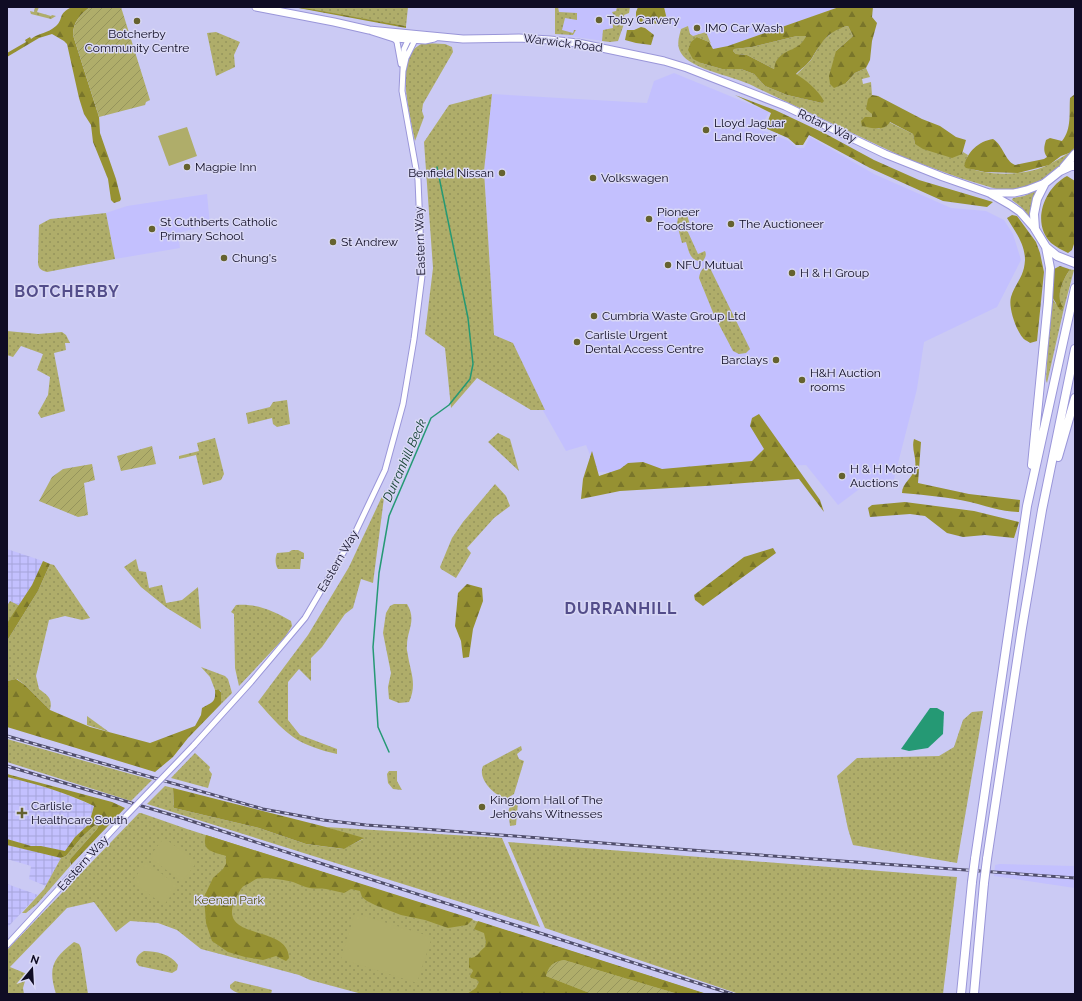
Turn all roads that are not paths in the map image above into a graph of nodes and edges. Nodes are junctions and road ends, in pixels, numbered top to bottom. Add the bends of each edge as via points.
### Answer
1 (256, 7) edge
2 (369, 30) junction
3 (394, 38) junction
4 (412, 38) junction
5 (664, 61) joint
6 (403, 71) junction
7 (1075, 154) edge
8 (1075, 166) edge
9 (1060, 171) junction
10 (1045, 183) junction
11 (989, 193) junction
12 (1035, 229) junction
13 (1046, 247) junction
14 (1075, 263) edge
15 (1075, 288) edge
16 (1075, 349) edge
17 (1075, 398) edge
18 (1027, 506) junction
19 (1042, 510) junction
20 (7, 945) edge
21 (961, 994) edge
22 (974, 994) edge

1 - 2 main road, Warwick Road
2 - 3 main road, Warwick Road
2 - 4 main road, Warwick Road
3 - 4 main road, Warwick Road
3 - 6 street, Eastern Way
4 - 5 main road, Warwick Road via 550,40 578,43
4 - 6 street, Eastern Way
5 - 11 main road, Rotary Way via 785,106 885,154
6 - 20 street, Eastern Way, bridge via 402,91 418,180 422,276 403,404 385,470 356,531 305,618 194,745
7 - 9 highway
8 - 9 highway
9 - 10 highway
10 - 11 main road, Rotary Way via 1020,192
10 - 12 highway via 1037,199
11 - 12 main road, Rotary Way via 1020,212
12 - 13 highway
13 - 14 highway via 1057,256
13 - 18 highway via 1050,268 1048,302
15 - 18 highway
16 - 19 highway
17 - 19 highway
18 - 21 highway, bridge via 975,859
19 - 22 highway, bridge via 987,859

